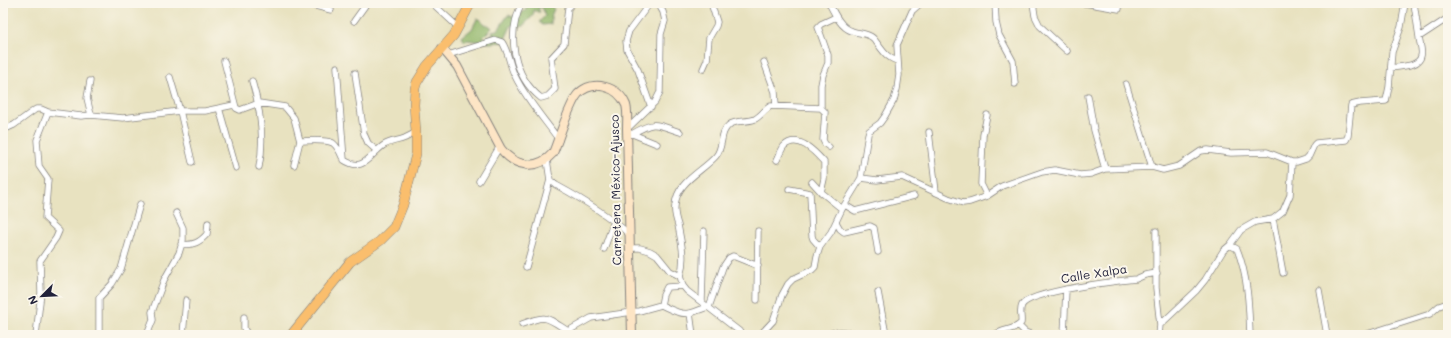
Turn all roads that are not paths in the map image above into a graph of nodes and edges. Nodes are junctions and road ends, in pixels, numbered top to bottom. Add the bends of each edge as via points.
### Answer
1 (304, 3) edge
2 (368, 3) edge
3 (432, 3) edge
4 (471, 3) edge
5 (522, 3) edge
6 (573, 3) edge
7 (650, 3) edge
8 (658, 3) edge
9 (711, 3) edge
10 (828, 3) edge
11 (921, 3) edge
12 (995, 3) edge
13 (1034, 3) edge
14 (1084, 3) edge
15 (1405, 3) edge
16 (1414, 3) edge
17 (314, 4) edge
18 (1119, 9) dead end
19 (331, 10) dead end
20 (836, 17) junction
21 (1448, 18) edge
22 (354, 21) dead end
23 (458, 27) junction
24 (1419, 37) junction
25 (445, 51) junction
26 (1067, 51) dead end
27 (224, 61) dead end
28 (898, 61) junction
29 (764, 62) dead end
30 (337, 67) dead end
31 (1391, 68) junction
32 (703, 69) dead end
33 (355, 73) dead end
34 (170, 77) dead end
35 (90, 80) dead end
36 (252, 81) dead end
37 (1015, 84) dead end
38 (1126, 84) dead end
39 (1088, 96) dead end
40 (259, 103) junction
41 (234, 105) junction
42 (776, 106) junction
43 (651, 107) junction
44 (219, 108) junction
45 (820, 108) junction
46 (48, 112) junction
47 (180, 112) junction
48 (91, 115) junction
49 (987, 115) dead end
50 (3, 130) edge
51 (416, 132) junction
52 (629, 132) junction
53 (680, 132) dead end
54 (929, 132) dead end
55 (559, 140) junction
56 (300, 141) junction
57 (658, 144) dead end
58 (500, 146) junction
59 (829, 147) dead end
60 (377, 151) junction
61 (344, 160) junction
62 (547, 160) junction
63 (777, 160) dead end
64 (192, 162) dead end
65 (1292, 162) junction
66 (294, 165) dead end
67 (259, 167) dead end
68 (1152, 167) junction
69 (236, 168) dead end
70 (1105, 170) junction
71 (861, 178) junction
72 (550, 180) junction
73 (479, 181) dead end
74 (812, 182) dead end
75 (789, 189) dead end
76 (821, 192) junction
77 (936, 192) junction
78 (914, 196) dead end
79 (987, 196) junction
80 (140, 204) dead end
81 (843, 207) junction
82 (176, 213) dead end
83 (1273, 219) junction
84 (614, 221) junction
85 (836, 222) junction
86 (208, 223) dead end
87 (704, 231) dead end
88 (1156, 231) dead end
89 (758, 232) dead end
90 (629, 234) junction
91 (181, 244) junction
92 (1230, 245) junction
93 (820, 247) junction
94 (630, 248) junction
95 (604, 249) dead end
96 (878, 252) dead end
97 (758, 266) junction
98 (526, 267) dead end
99 (1157, 273) junction
100 (1283, 273) dead end
101 (680, 276) junction
102 (683, 286) junction
103 (1066, 289) junction
104 (1319, 290) dead end
105 (878, 292) dead end
106 (186, 300) dead end
107 (757, 300) dead end
108 (702, 302) junction
109 (1448, 303) edge
110 (661, 305) junction
111 (709, 307) junction
112 (631, 312) junction
113 (690, 313) junction
114 (244, 317) dead end
115 (522, 324) dead end
116 (1160, 325) junction
117 (1019, 326) junction
118 (566, 333) edge
119 (36, 335) edge
120 (98, 335) edge
121 (147, 335) edge
122 (183, 335) edge
123 (247, 335) edge
124 (290, 335) edge
125 (632, 335) edge
126 (693, 335) edge
127 (742, 335) edge
128 (760, 335) edge
129 (824, 335) edge
130 (852, 335) edge
131 (886, 335) edge
132 (996, 335) edge
133 (1033, 335) edge
134 (1064, 335) edge
135 (1159, 335) edge
136 (1250, 335) edge
137 (1326, 335) edge
138 (1364, 335) edge

1 - 17 street
2 - 22 street
3 - 23 street
4 - 23 main road
5 - 6 street via 513,35 516,59 525,80 541,98 556,89 551,58 564,44 568,8
7 - 43 street via 629,31 626,41 627,50 638,70
8 - 43 street via 665,21 661,34 660,92
9 - 32 street via 717,22 709,38 707,60
10 - 20 street
11 - 28 street via 912,11 900,37 897,45
12 - 37 street via 999,35 1013,61
13 - 26 street via 1035,16 1040,26
14 - 18 street
15 - 31 street via 1401,27 1392,52
16 - 24 street
17 - 19 street
20 - 28 street via 847,29 862,32 872,38 890,59
20 - 45 street via 818,27 828,55 821,85
21 - 24 street
23 - 25 main road
24 - 31 street via 1422,55 1418,62
25 - 51 main road via 421,74 415,88
25 - 55 street via 496,40 502,42 507,48 514,74 521,87
25 - 58 main road via 457,66
27 - 41 street
28 - 71 street via 899,75 894,100 880,123 868,134
29 - 42 street via 773,87
30 - 61 street
31 - 65 street via 1386,101 1351,105 1346,140 1316,143 1306,159
33 - 60 street via 364,134 368,143
34 - 47 street
35 - 48 street via 87,98
36 - 40 street
38 - 68 street
39 - 70 street
40 - 41 street via 240,110
40 - 56 street via 287,108 294,118
40 - 67 street via 262,153
41 - 44 street
42 - 45 street
42 - 101 street via 768,107 747,122 737,121 729,125 722,136 717,155 692,176 677,195 675,207 683,256
43 - 52 street
44 - 47 street
44 - 69 street
45 - 59 street via 825,112 823,140
46 - 48 street
46 - 50 street via 36,108
46 - 119 street via 37,140 39,166 48,179 45,218 59,232 40,261 41,293
47 - 48 street via 124,118
47 - 64 street
49 - 79 street via 983,135 982,184
51 - 60 street via 391,141
51 - 124 main road via 414,165 394,227 380,241 350,262
52 - 53 street via 654,124
52 - 55 main road, Carretera México-Ajusco via 626,107 621,97 612,88 600,85 590,87 579,94 572,104
52 - 57 street
52 - 90 main road, Carretera México-Ajusco
54 - 77 street
55 - 62 main road, Carretera México-Ajusco
56 - 61 street via 333,143
56 - 66 street
58 - 62 main road via 510,159 525,165 535,165
58 - 73 street
60 - 61 street via 360,164 349,164
62 - 72 street
63 - 76 street via 790,142 796,141 812,149 824,162
65 - 68 street via 1267,152 1231,153 1208,150 1201,151 1179,166 1163,170
65 - 83 street via 1290,195 1283,211
68 - 70 street
70 - 79 street via 1080,175 1055,170 1042,172 1002,186
71 - 77 street via 877,180 902,177
71 - 81 street
72 - 84 street
72 - 98 street
74 - 76 street
75 - 93 street via 810,194 812,236
76 - 81 street
77 - 79 street via 963,203
78 - 81 street via 855,211
80 - 120 street via 121,270 99,298
81 - 85 street
82 - 91 street via 184,232
83 - 92 street via 1248,225 1240,230
83 - 100 street
84 - 90 street
84 - 95 street
85 - 93 street
85 - 96 street via 844,232 870,226 874,228
86 - 91 street via 207,234 200,240 192,245
87 - 108 street
88 - 99 street
89 - 97 street
90 - 94 main road, Carretera México-Ajusco
91 - 121 street via 152,312 153,320
92 - 116 street via 1223,251 1196,291
92 - 136 street via 1237,249 1246,281
93 - 128 street via 815,267 788,284 773,321
94 - 101 street via 650,251 657,255 670,271
94 - 112 main road, Carretera México-Ajusco
97 - 107 street
97 - 111 street via 733,256 729,258 723,267
99 - 103 street, Calle Xalpa via 1136,279
99 - 116 street
101 - 102 street
102 - 108 street
102 - 110 street via 667,287 662,295
103 - 117 street, Calle Xalpa via 1050,292 1024,303
103 - 134 street
104 - 137 street
105 - 131 street
106 - 122 street
108 - 111 street
109 - 138 street via 1430,314
110 - 112 street
110 - 113 street
111 - 113 street
111 - 127 street
112 - 118 street via 591,318
112 - 125 main road, Carretera México-Ajusco
113 - 126 street
114 - 123 street
115 - 118 street via 539,318 548,319
116 - 135 street
117 - 132 street
117 - 133 street
129 - 130 street via 849,332

